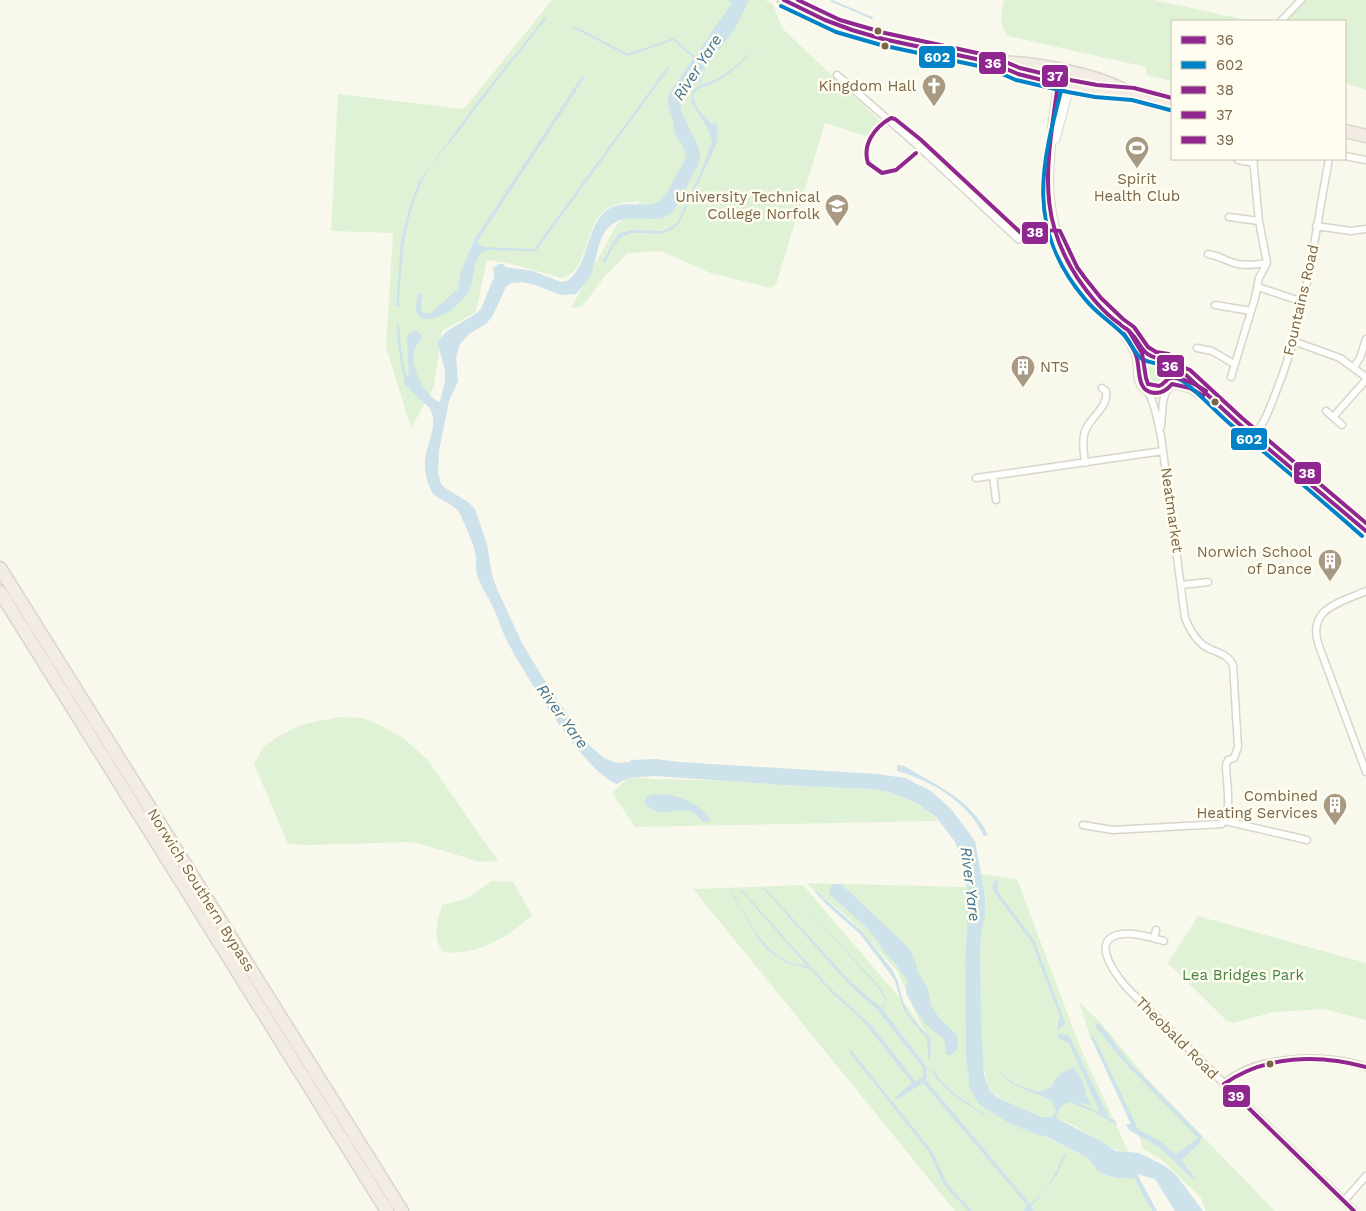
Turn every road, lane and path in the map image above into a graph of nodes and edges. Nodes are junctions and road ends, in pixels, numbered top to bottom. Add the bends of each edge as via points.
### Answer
1 (784, 0) edge
2 (1301, 0) edge
3 (1281, 20) edge
4 (990, 62) junction
5 (838, 75) dead end
6 (1065, 80) junction
7 (1171, 104) edge
8 (1346, 132) edge
9 (1366, 136) edge
10 (1346, 156) edge
11 (1238, 160) dead end
12 (1329, 160) edge
13 (1366, 160) edge
14 (1254, 161) edge
15 (1229, 217) dead end
16 (1259, 221) junction
17 (1316, 226) junction
18 (1366, 229) edge
19 (1056, 236) junction
20 (1208, 254) dead end
21 (1266, 263) junction
22 (1258, 287) junction
23 (1303, 302) junction
24 (1215, 305) dead end
25 (1251, 312) junction
26 (1119, 324) junction
27 (1366, 339) edge
28 (1293, 341) junction
29 (1197, 348) dead end
30 (1154, 358) junction
31 (1234, 364) junction
32 (1354, 368) junction
33 (1173, 370) junction
34 (1138, 371) junction
35 (1231, 378) dead end
36 (1366, 379) edge
37 (1169, 387) junction
38 (1102, 388) dead end
39 (1148, 392) junction
40 (1219, 406) junction
41 (1326, 411) dead end
42 (1333, 417) junction
43 (1342, 426) dead end
44 (1254, 435) junction
45 (1161, 436) junction
46 (1163, 450) junction
47 (1085, 462) junction
48 (993, 476) junction
49 (976, 478) dead end
50 (996, 500) dead end
51 (1366, 531) edge
52 (0, 568) edge
53 (1208, 582) dead end
54 (1181, 585) junction
55 (1366, 591) edge
56 (0, 592) edge
57 (1366, 772) edge
58 (1225, 821) junction
59 (1083, 825) dead end
60 (1307, 840) dead end
61 (1156, 930) dead end
62 (1154, 938) junction
63 (1164, 942) dead end
64 (1366, 1067) edge
65 (1224, 1084) junction
66 (1366, 1176) edge
67 (1344, 1201) junction
68 (386, 1211) edge
69 (402, 1211) edge
70 (1354, 1211) edge

1 - 4 highway via 852,30
2 - 3 street
4 - 6 highway via 1005,62
4 - 6 highway via 1018,74
5 - 19 street via 1018,239 1030,241
6 - 7 highway via 1116,94 1133,94
6 - 19 street via 1048,185
8 - 9 highway
10 - 13 street
11 - 14 street
12 - 17 street, Fountains Road
14 - 16 street
15 - 16 street
16 - 21 street
17 - 18 street
17 - 23 street, Fountains Road
19 - 26 street via 1080,282
20 - 21 street via 1245,266
21 - 22 street
22 - 23 street
22 - 25 street
23 - 28 street, Fountains Road
24 - 25 street
25 - 31 street
26 - 30 street via 1129,331 1144,352
26 - 34 street via 1137,357
27 - 32 street
28 - 32 street via 1340,358
28 - 44 street, Fountains Road via 1267,415
29 - 31 street via 1212,351
30 - 33 street via 1166,360
30 - 34 street via 1145,361
31 - 35 street
32 - 36 street
33 - 37 street
33 - 40 street via 1186,376
34 - 39 street via 1140,384
36 - 42 street
37 - 39 street via 1161,393
37 - 40 street via 1190,388
37 - 45 street, Neatmarket via 1161,417
38 - 47 street via 1107,398 1084,434
39 - 45 street, Neatmarket via 1154,402
40 - 44 street
41 - 42 street
42 - 43 street
44 - 51 street
45 - 46 street, Neatmarket
46 - 47 street
46 - 54 street, Neatmarket
47 - 48 street
48 - 49 street
48 - 50 street
52 - 69 highway, Norwich Southern Bypass
53 - 54 street
54 - 58 street, Neatmarket via 1190,631 1203,645 1229,658 1233,665 1238,747 1234,758 1226,765 1228,810
55 - 57 street via 1321,614 1315,629
56 - 68 highway, Norwich Southern Bypass
58 - 59 street via 1218,825 1120,830
58 - 60 street
61 - 62 street
62 - 63 street, Theobald Road
62 - 65 street, Theobald Road via 1129,934 1112,936 1106,946 1110,965 1124,985
64 - 65 street via 1322,1059 1297,1059 1273,1062
65 - 67 street, Theobald Road
66 - 67 street
67 - 70 street, Theobald Road

